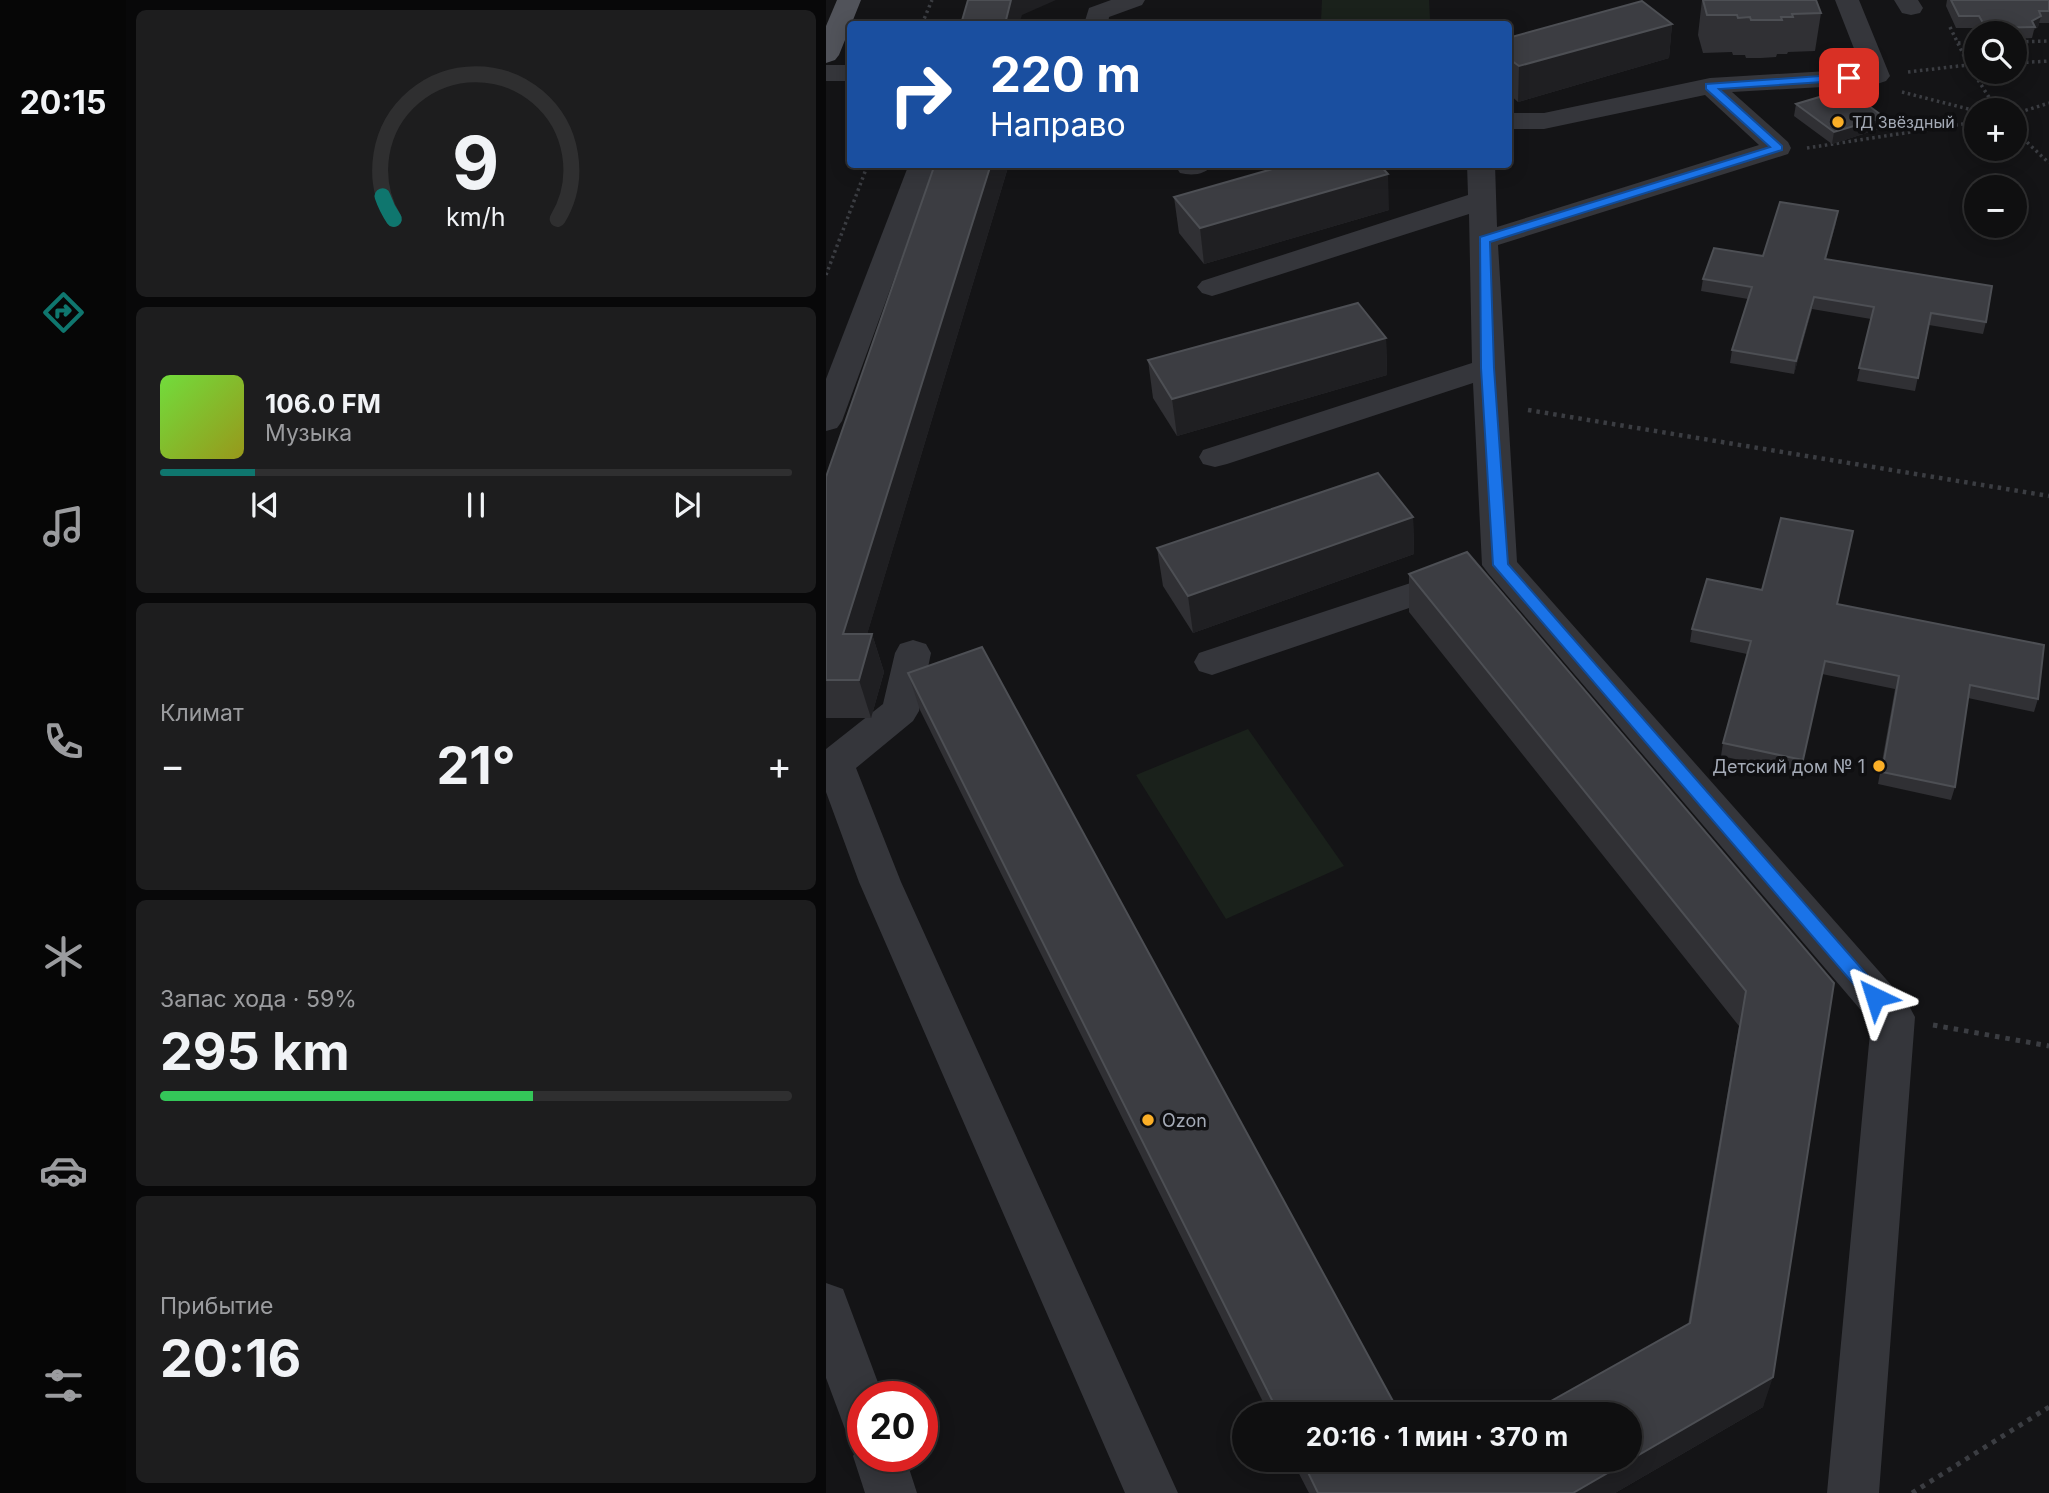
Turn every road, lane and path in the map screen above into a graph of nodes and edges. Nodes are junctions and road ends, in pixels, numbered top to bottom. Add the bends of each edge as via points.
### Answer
1 (939, 0) edge
2 (1133, 0) edge
3 (1847, 0) edge
4 (931, 2) edge
5 (840, 7) edge
6 (923, 21) edge
7 (1097, 21) edge
8 (1950, 27) dead end
9 (2049, 41) edge
10 (2027, 42) edge
11 (1958, 43) junction
12 (1964, 43) edge
13 (826, 55) edge
14 (1964, 56) edge
15 (2049, 61) edge
16 (2027, 62) edge
17 (1964, 65) edge
18 (826, 73) edge
19 (847, 73) edge
20 (1877, 76) junction
21 (1710, 86) junction
22 (2049, 103) edge
23 (1964, 108) edge
24 (2027, 110) edge
25 (1512, 121) edge
26 (1964, 124) edge
27 (2027, 142) edge
28 (1778, 148) junction
29 (2049, 163) edge
30 (866, 168) edge
31 (921, 168) edge
32 (1481, 168) edge
33 (1482, 200) junction
34 (1484, 240) junction
35 (826, 275) edge
36 (1212, 287) dead end
37 (1488, 368) junction
38 (1490, 404) junction
39 (826, 421) edge
40 (1215, 457) dead end
41 (2049, 495) edge
42 (1500, 565) junction
43 (913, 653) dead end
44 (1212, 662) dead end
45 (830, 764) edge
46 (1893, 1017) junction
47 (2049, 1046) edge
48 (826, 1306) edge
49 (852, 1381) edge
50 (2049, 1407) edge
51 (884, 1472) edge
52 (891, 1493) edge
53 (1152, 1493) edge
54 (1853, 1493) edge
55 (1912, 1493) edge

1 - 4 path
2 - 7 lane via 1098,13
3 - 20 lane
4 - 6 path
5 - 13 main road
8 - 11 path
9 - 10 path
11 - 12 path
11 - 14 path
15 - 16 path
17 - 20 path
18 - 19 lane
20 - 21 lane
20 - 23 path via 1883,87
21 - 25 lane via 1544,121
21 - 28 lane
22 - 24 path
26 - 28 path via 1816,148
27 - 29 path
28 - 34 lane
30 - 35 path
31 - 39 lane
32 - 33 lane
33 - 34 lane
33 - 36 lane
34 - 37 lane
37 - 38 lane
37 - 40 lane
38 - 41 path
38 - 42 lane
42 - 44 lane
42 - 46 lane
43 - 45 lane via 900,711
45 - 53 lane
46 - 47 path
46 - 54 lane
48 - 49 lane
50 - 55 path
51 - 52 lane

